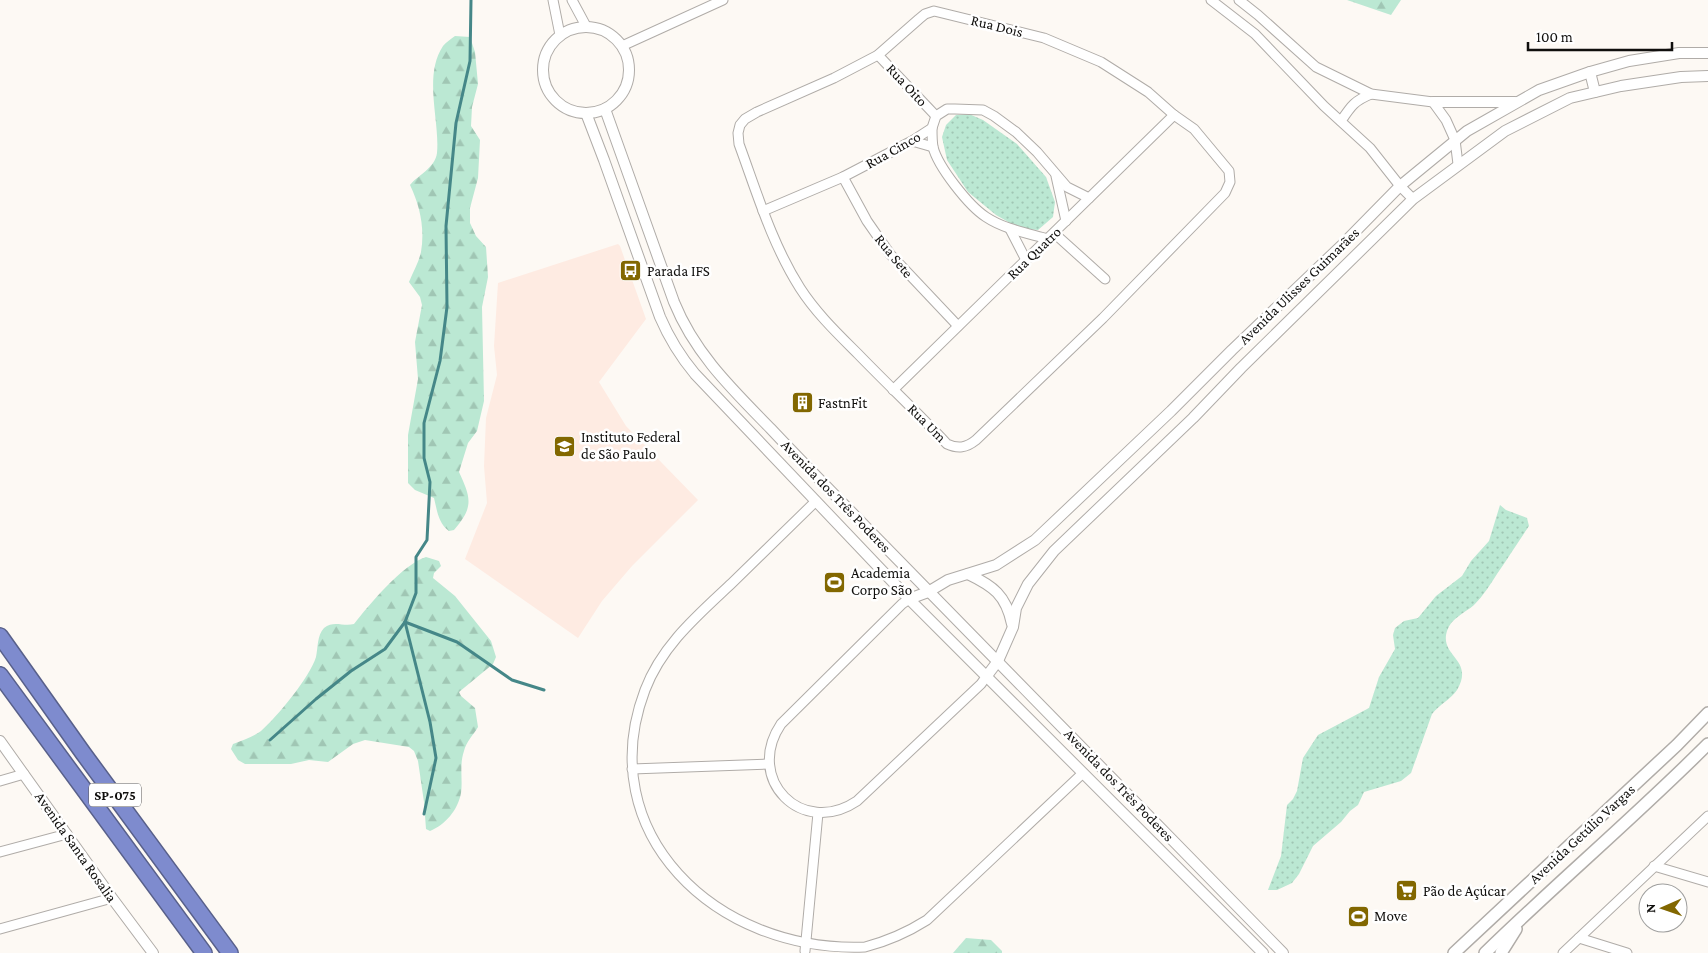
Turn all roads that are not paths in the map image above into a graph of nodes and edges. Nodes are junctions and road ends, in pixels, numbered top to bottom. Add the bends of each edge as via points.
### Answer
1 (554, 0) edge
2 (572, 0) edge
3 (723, 0) edge
4 (1211, 0) edge
5 (1239, 0) edge
6 (586, 26) junction
7 (560, 35) junction
8 (622, 46) junction
9 (1708, 53) edge
10 (878, 55) junction
11 (1590, 72) junction
12 (1708, 76) edge
13 (1595, 92) junction
14 (1371, 94) junction
15 (1433, 102) junction
16 (1516, 102) junction
17 (605, 109) junction
18 (586, 113) junction
19 (936, 116) junction
20 (1174, 116) junction
21 (1341, 121) junction
22 (740, 125) joint
23 (932, 128) junction
24 (1456, 140) junction
25 (912, 141) junction
26 (933, 147) junction
27 (1458, 164) junction
28 (1055, 174) junction
29 (843, 177) junction
30 (1230, 182) joint
31 (1400, 186) junction
32 (1089, 198) junction
33 (1413, 198) junction
34 (763, 211) junction
35 (1066, 221) junction
36 (1010, 229) junction
37 (1051, 236) junction
38 (1026, 260) junction
39 (1105, 279) dead end
40 (958, 326) junction
41 (893, 390) junction
42 (816, 501) junction
43 (968, 574) junction
44 (928, 592) junction
45 (909, 599) junction
46 (1012, 627) junction
47 (0, 636) edge
48 (998, 661) junction
49 (0, 675) edge
50 (986, 677) junction
51 (1708, 713) edge
52 (0, 741) edge
53 (1708, 744) edge
54 (769, 764) junction
55 (632, 769) junction
56 (1082, 773) junction
57 (24, 774) junction
58 (0, 781) edge
59 (818, 813) junction
60 (1708, 816) edge
61 (67, 834) junction
62 (0, 852) edge
63 (1654, 866) junction
64 (1708, 882) edge
65 (679, 887) dead end
66 (112, 898) junction
67 (1529, 910) junction
68 (0, 929) edge
69 (1579, 938) junction
70 (1458, 949) edge
71 (153, 953) edge
72 (204, 953) edge
73 (230, 953) edge
74 (1263, 953) edge
75 (1283, 953) edge
76 (1446, 953) edge
77 (1485, 953) edge
78 (1501, 953) edge
79 (1563, 953) edge
80 (1627, 953) edge

1 - 7 street
2 - 6 street
3 - 8 street
4 - 21 street via 1255,34
5 - 14 street via 1316,67
6 - 7 street via 572,28
6 - 8 street via 606,32
7 - 18 street via 544,57 545,83 560,105
8 - 17 street via 628,60 627,81 616,100
9 - 11 street, Avenida Ulisses Guimarães via 1679,53 1629,61
10 - 19 street, Rua Oito
10 - 20 street, Rua Dois via 925,14 943,12 1044,38 1101,62 1148,92
10 - 22 street, Rua Dois via 757,112
11 - 13 street
11 - 16 street, Avenida Ulisses Guimarães
12 - 13 street, Avenida Ulisses Guimarães via 1681,76
13 - 27 street, Avenida Ulisses Guimarães via 1570,98 1505,131
14 - 15 street
14 - 21 street via 1352,104
15 - 16 street
15 - 24 street
16 - 24 street, Avenida Ulisses Guimarães
17 - 18 street
17 - 44 street, Avenida dos Três Poderes via 674,302 693,342 729,386
18 - 42 street, Avenida dos Três Poderes via 660,316 680,356
19 - 23 street, Rua Cinco
19 - 28 street via 947,109 983,110 1016,132
20 - 30 street, Rua Dois via 1194,129 1229,171
20 - 32 street, Rua Quatro
21 - 31 street via 1370,148
22 - 34 street, Rua Um via 739,144
23 - 25 street, Rua Cinco
23 - 26 street
24 - 27 street
24 - 31 street, Avenida Ulisses Guimarães
25 - 26 street
25 - 29 street, Rua Cinco
26 - 36 street via 960,193 986,217
27 - 33 street, Avenida Ulisses Guimarães
28 - 32 street via 1066,187
28 - 35 street
29 - 34 street, Rua Cinco
29 - 40 street, Rua Sete via 890,254
30 - 41 street, Rua Um via 1225,193 1109,312 970,444 960,447 947,444
31 - 33 street
31 - 43 street, Avenida Ulisses Guimarães via 1036,540 996,565
32 - 35 street, Rua Quatro
33 - 46 street, Avenida Ulisses Guimarães via 1193,418 1054,551 1028,584 1016,608
34 - 41 street, Rua Um via 801,290
35 - 37 street, Rua Quatro
36 - 37 street
36 - 38 street
37 - 38 street, Rua Quatro
37 - 39 street
38 - 40 street, Rua Quatro
40 - 41 street, Rua Quatro
42 - 45 street, Avenida dos Três Poderes
42 - 55 street via 668,647 651,674 640,704 633,736
43 - 44 street, Avenida Ulisses Guimarães via 948,580
43 - 46 street via 1000,594 1009,610
44 - 45 street, Avenida Ulisses Guimarães
44 - 48 street, Avenida dos Três Poderes
45 - 50 street, Avenida dos Três Poderes
45 - 54 street via 781,724 770,747
46 - 48 street, Avenida Ulisses Guimarães
47 - 73 highway, SP-075
48 - 50 street, Avenida Ulisses Guimarães
48 - 75 street, Avenida dos Três Poderes
49 - 72 highway, SP-075
50 - 56 street, Avenida dos Três Poderes
50 - 59 street via 857,802 843,810
51 - 70 main road, Avenida Getúlio Vargas
52 - 57 street, Avenida Santa Rosalia
53 - 67 main road, Avenida Getúlio Vargas
54 - 55 street
54 - 59 street via 773,780 782,794 802,809
55 - 65 street via 636,801 645,832
56 - 59 street via 927,920 897,936 865,947 831,952 801,950
56 - 74 street, Avenida dos Três Poderes
57 - 58 street
57 - 61 street, Avenida Santa Rosalia
60 - 63 street
61 - 62 street
61 - 66 street, Avenida Santa Rosalia
63 - 64 street
63 - 69 street
66 - 68 street
66 - 71 street, Avenida Santa Rosalia
67 - 77 main road, Avenida Getúlio Vargas
67 - 78 main road
69 - 79 street
69 - 80 street
70 - 76 main road, Avenida Getúlio Vargas

